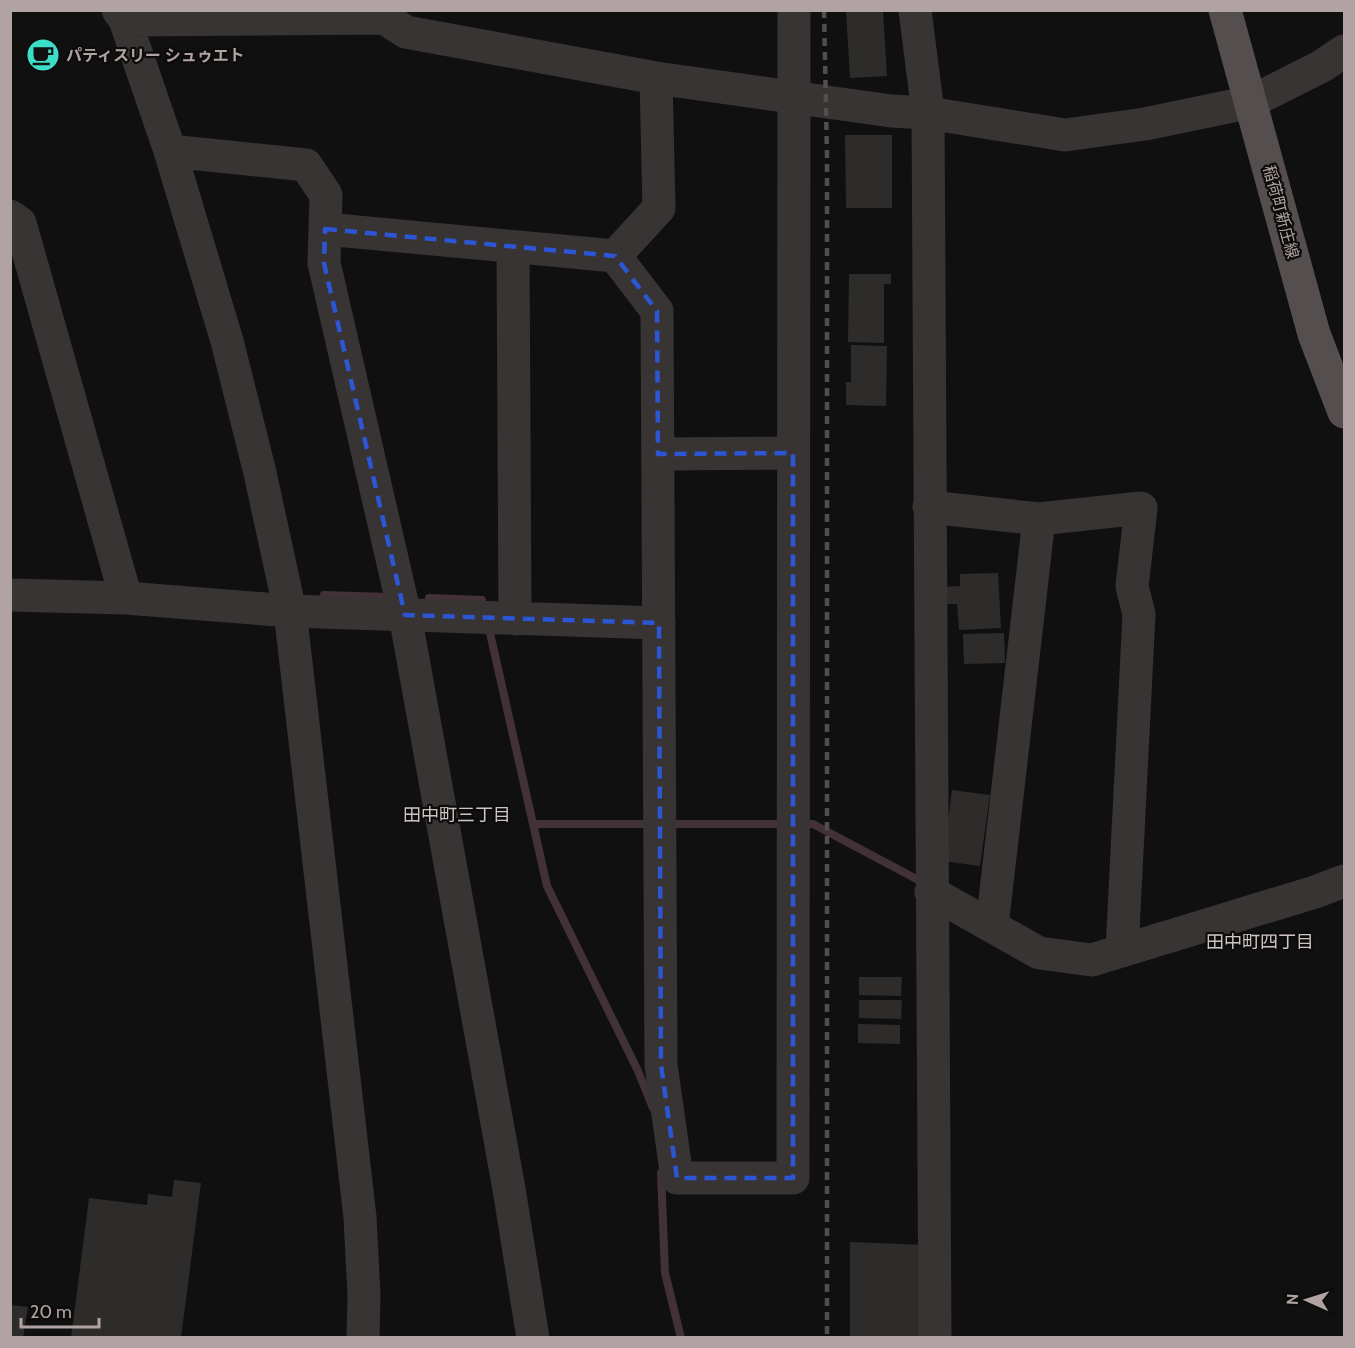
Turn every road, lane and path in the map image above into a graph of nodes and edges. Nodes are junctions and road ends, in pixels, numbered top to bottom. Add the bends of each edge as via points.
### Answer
1 (794, 10) edge
2 (915, 10) edge
3 (1225, 10) edge
4 (384, 14) edge
5 (121, 15) edge
6 (1344, 51) edge
7 (656, 78) junction
8 (794, 97) junction
9 (1251, 102) junction
10 (928, 113) junction
11 (170, 151) junction
12 (10, 216) edge
13 (325, 229) junction
14 (513, 247) junction
15 (615, 256) junction
16 (1344, 412) edge
17 (793, 453) junction
18 (658, 454) junction
19 (929, 507) junction
20 (1040, 519) junction
21 (10, 595) edge
22 (126, 598) junction
23 (290, 610) junction
24 (405, 615) junction
25 (515, 618) junction
26 (659, 623) junction
27 (1344, 880) edge
28 (931, 892) junction
29 (992, 926) junction
30 (1122, 951) junction
31 (363, 1338) edge
32 (533, 1338) edge
33 (935, 1338) edge

1 - 8 street
2 - 10 street
3 - 9 main road, 稲荷町新庄線
4 - 5 street
4 - 7 street via 406,32
5 - 11 street
6 - 9 street
7 - 8 street
7 - 15 street via 659,208
8 - 10 street
8 - 17 street
9 - 10 street via 1145,124 1065,135
9 - 16 main road, 稲荷町新庄線 via 1314,334
10 - 19 street
11 - 13 street via 306,165 327,195
11 - 23 street via 227,341
12 - 22 street via 20,223
13 - 14 street
13 - 24 street via 324,263
14 - 15 street
14 - 25 street
15 - 18 street via 657,311
17 - 18 street
17 - 26 street via 793,1178 677,1178 661,1065
18 - 26 street
19 - 20 street
19 - 28 street
20 - 29 street
20 - 30 street via 1142,508 1132,586 1139,614
21 - 22 street
22 - 23 street
23 - 24 street
23 - 31 street via 360,1217
24 - 25 street
24 - 32 street
25 - 26 street
27 - 30 street
28 - 29 street
28 - 33 street
29 - 30 street via 1039,953 1092,960

